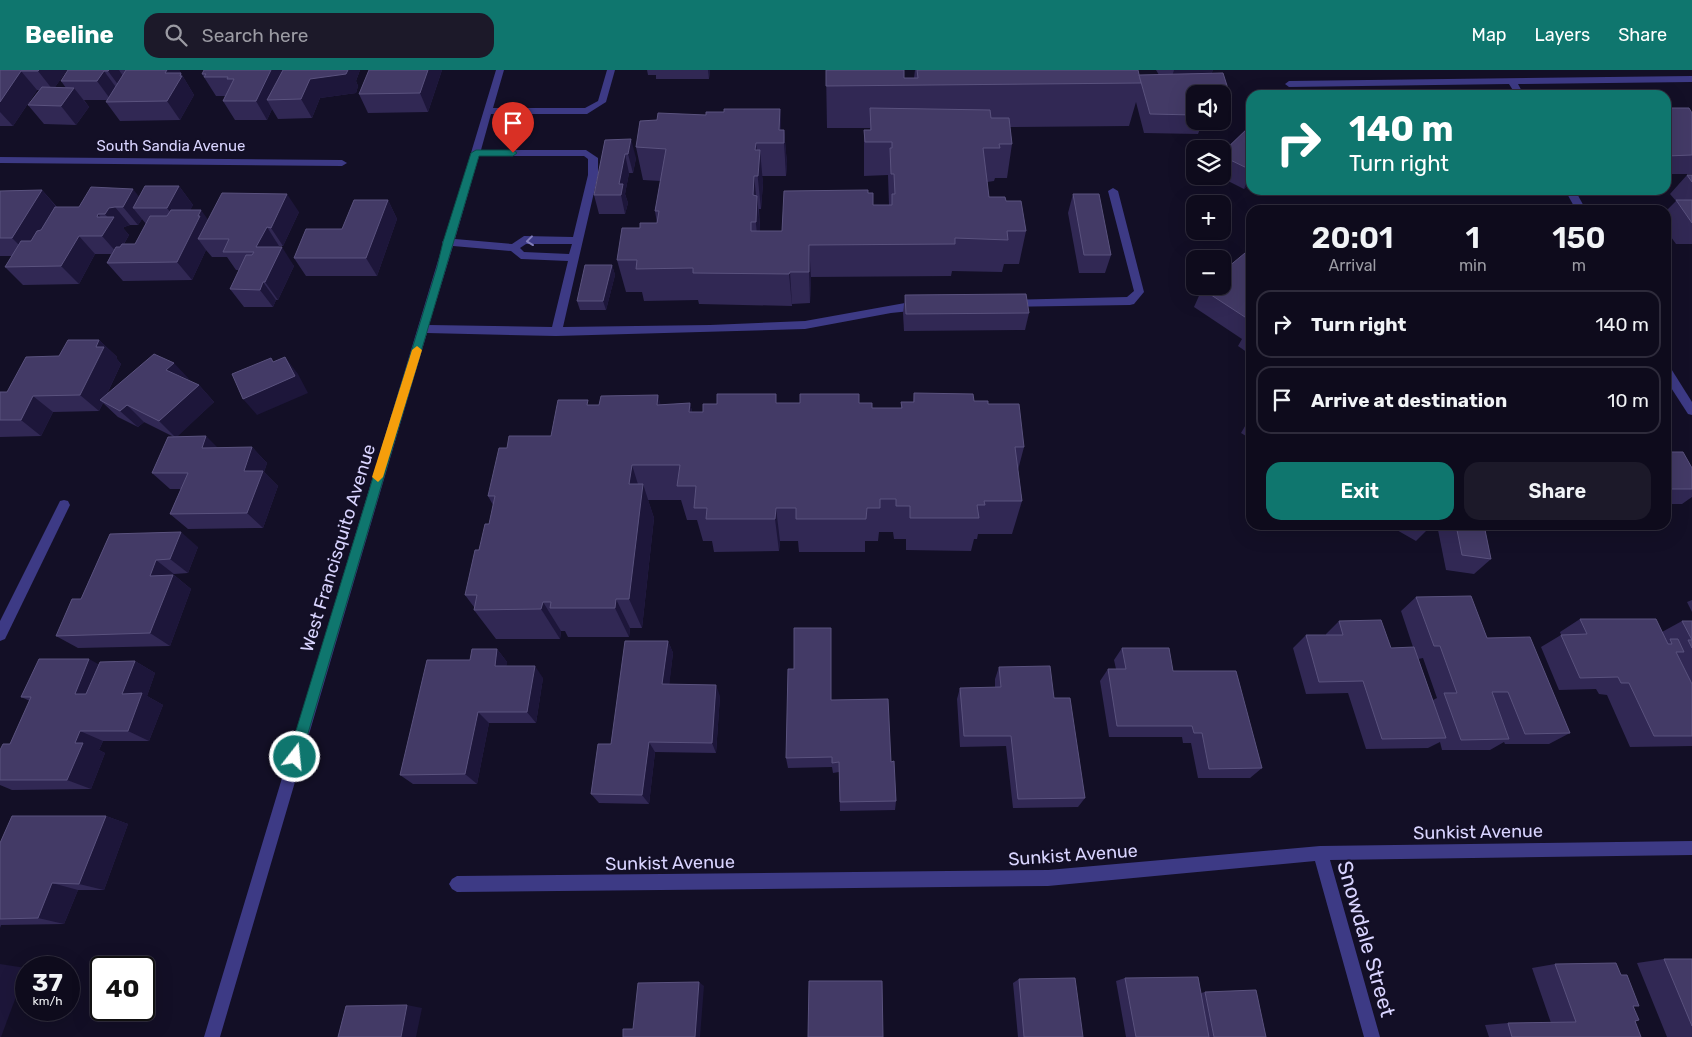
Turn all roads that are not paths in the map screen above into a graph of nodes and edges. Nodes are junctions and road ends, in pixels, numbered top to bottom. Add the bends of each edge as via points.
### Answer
1 (500, 70) edge
2 (612, 70) edge
3 (1692, 79) edge
4 (1512, 81) junction
5 (1289, 84) dead end
6 (1517, 90) edge
7 (488, 111) junction
8 (476, 153) junction
9 (0, 160) edge
10 (342, 163) dead end
11 (1113, 191) dead end
12 (578, 241) junction
13 (447, 242) junction
14 (514, 248) junction
15 (574, 258) junction
16 (1002, 304) edge
17 (934, 306) edge
18 (423, 329) junction
19 (556, 332) junction
20 (1671, 378) edge
21 (1692, 411) edge
22 (64, 505) dead end
23 (0, 635) edge
24 (1692, 848) edge
25 (1320, 853) junction
26 (457, 884) dead end
27 (212, 1037) edge
28 (1372, 1037) edge

1 - 7 street, West Francisquito Avenue
2 - 7 street via 602,102 587,111
3 - 4 street
4 - 5 street
4 - 6 street
7 - 8 street, West Francisquito Avenue
8 - 12 street via 586,154 593,158 595,167
8 - 13 street, West Francisquito Avenue
9 - 10 street, South Sandia Avenue
11 - 16 street via 1139,292 1137,297 1130,301
12 -> 14 street via 524,240
12 - 15 street
13 - 14 street
13 - 18 street, West Francisquito Avenue
14 - 15 street via 521,256
15 - 19 street
17 - 19 street via 904,307 807,325
18 - 19 street
18 - 27 street, West Francisquito Avenue
20 - 21 street
22 - 23 street
24 - 25 street, Sunkist Avenue
25 - 26 street, Sunkist Avenue via 1048,878
25 - 28 street, Snowdale Street

